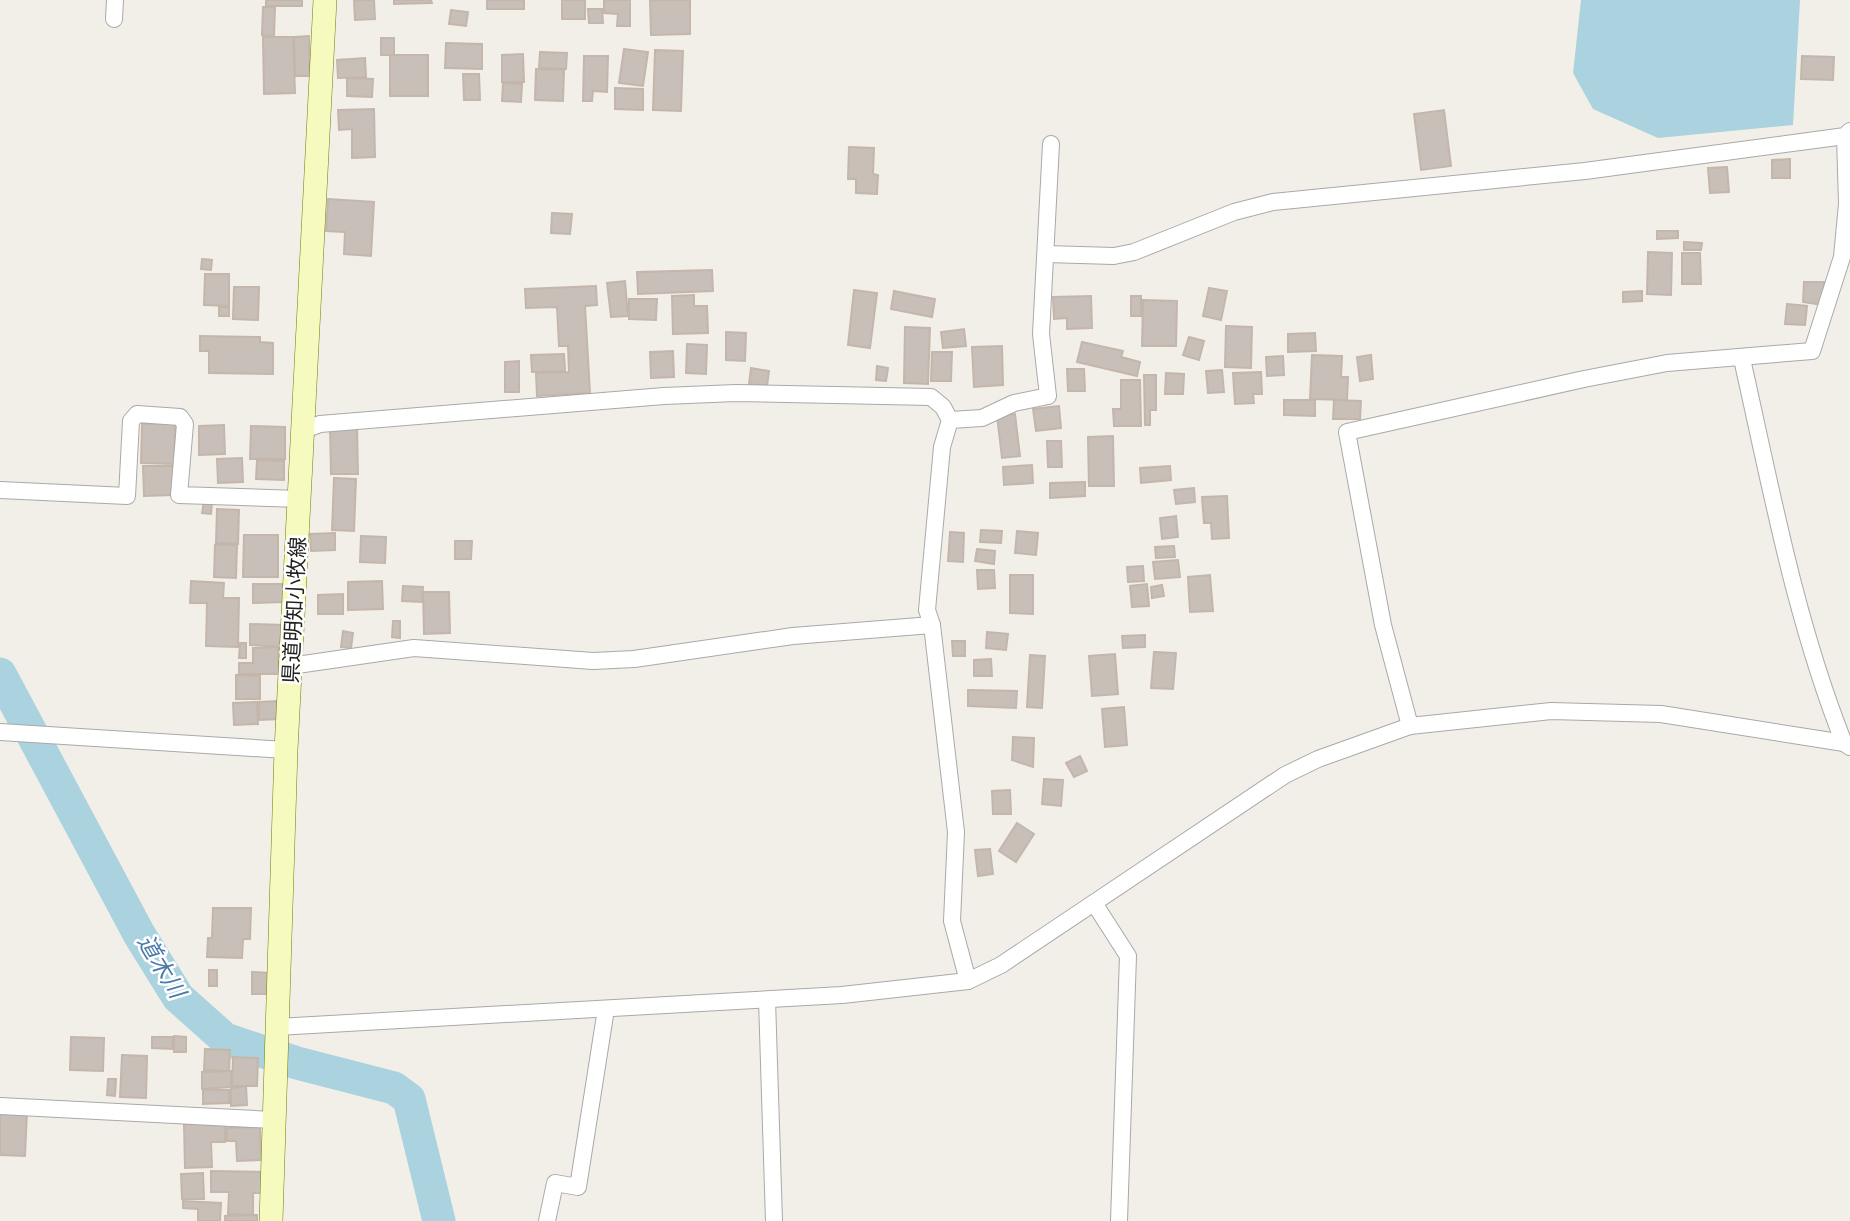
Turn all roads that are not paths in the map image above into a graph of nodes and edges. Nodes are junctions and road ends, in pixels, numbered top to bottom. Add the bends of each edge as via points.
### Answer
1 (115, 0) edge
2 (325, 0) edge
3 (114, 19) dead end
4 (1847, 134) edge
5 (1051, 144) dead end
6 (1046, 254) junction
7 (1742, 359) junction
8 (950, 420) junction
9 (304, 430) junction
10 (0, 490) edge
11 (300, 499) junction
12 (932, 625) junction
13 (290, 666) junction
14 (1410, 726) junction
15 (6, 732) edge
16 (1847, 745) edge
17 (286, 750) junction
18 (1094, 904) junction
19 (968, 981) junction
20 (767, 1000) junction
21 (606, 1009) junction
22 (276, 1047) junction
23 (0, 1107) edge
24 (273, 1120) junction
25 (271, 1221) edge
26 (547, 1221) edge
27 (774, 1221) edge
28 (1119, 1221) edge

1 - 3 street
2 - 9 main road, 県道明知小牧線
4 - 6 street via 1585,171 1273,202 1234,212 1134,252 1114,256
4 - 7 street via 1842,257 1812,351
5 - 6 street
6 - 8 street via 1041,334 1048,396 1014,403 982,418
7 - 14 street via 1667,363 1347,432 1383,625
7 - 16 street via 1818,673
8 - 9 street via 931,397 736,393 320,424
8 - 12 street via 942,447 931,545 927,610
9 - 11 main road, 県道明知小牧線
10 - 11 street via 127,496 131,421 137,414 180,417 185,424 179,495
11 - 13 main road, 県道明知小牧線
12 - 13 street via 793,636 634,659 593,661 414,648
12 - 19 street via 956,832 952,921
13 - 17 main road, 県道明知小牧線
14 - 16 street via 1551,711 1661,714
14 - 18 street via 1285,775
15 - 17 street
17 - 22 main road, 県道明知小牧線
18 - 19 street via 1001,965
18 - 28 street via 1128,956
19 - 20 street
20 - 21 street
20 - 27 street
21 - 22 street
21 - 26 street via 578,1187 555,1183
22 - 24 main road, 県道明知小牧線
23 - 24 street
24 - 25 main road, 県道明知小牧線

